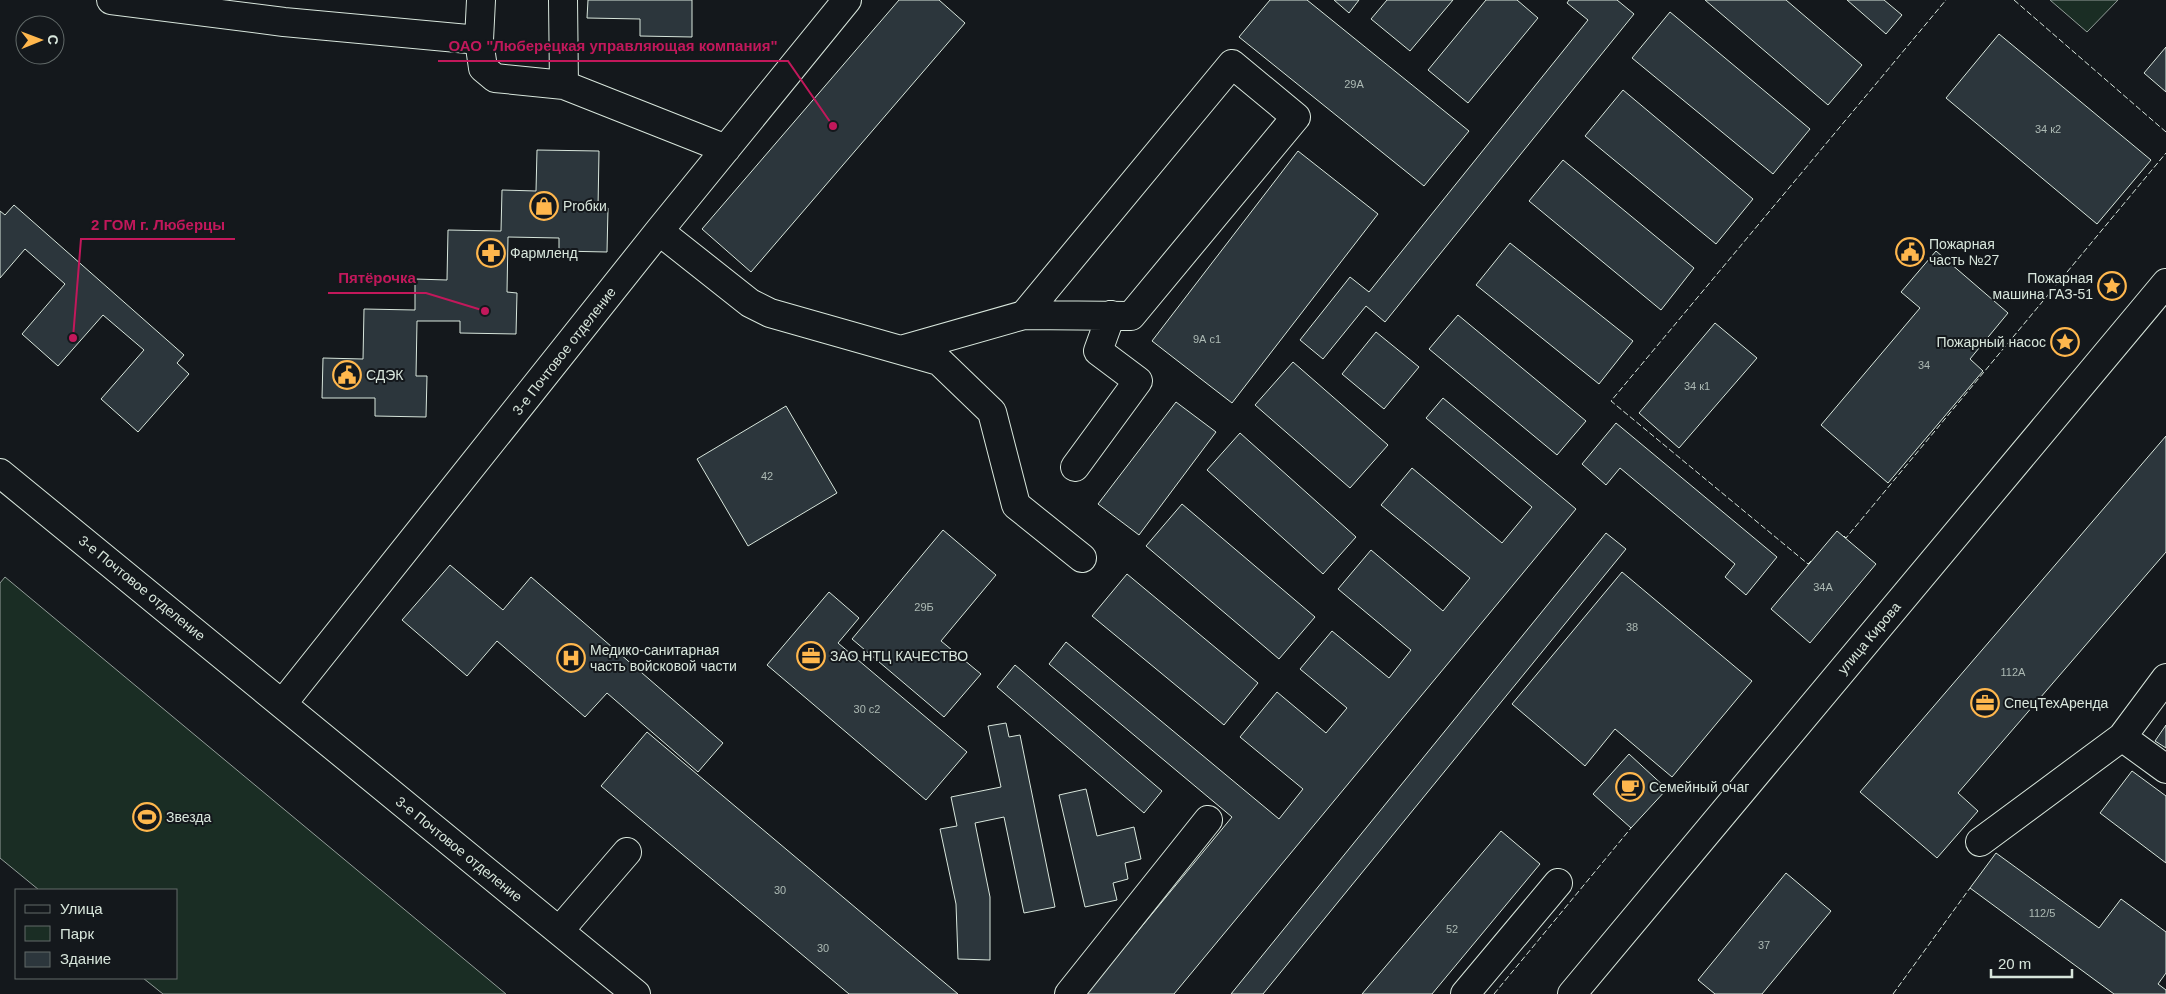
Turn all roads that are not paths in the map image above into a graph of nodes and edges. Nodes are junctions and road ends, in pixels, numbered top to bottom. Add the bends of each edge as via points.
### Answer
1 (111, 0) edge
2 (482, 0) edge
3 (563, 0) edge
4 (847, 0) edge
5 (232, 8) edge
6 (285, 11) edge
7 (479, 40) junction
8 (564, 84) junction
9 (726, 149) junction
10 (659, 231) junction
11 (2166, 283) edge
12 (1024, 315) junction
13 (1111, 315) junction
14 (901, 350) junction
15 (1075, 467) dead end
16 (0, 473) edge
17 (1082, 558) dead end
18 (2166, 678) edge
19 (283, 703) junction
20 (2122, 737) junction
21 (2166, 769) edge
22 (1208, 820) dead end
23 (1980, 842) dead end
24 (626, 852) dead end
25 (1558, 883) dead end
26 (559, 931) junction
27 (636, 994) edge
28 (1069, 994) edge
29 (1465, 994) edge
30 (1572, 994) edge

1 - 5 street
2 - 7 street
3 - 8 street
4 - 9 street, 3-е Почтовое отделение
5 - 6 street
6 - 7 street
7 - 8 street via 483,68 495,78
8 - 9 street
9 - 10 street, 3-е Почтовое отделение
10 - 14 street via 750,303 770,313
10 - 19 street, 3-е Почтовое отделение
11 - 30 street, улица Кирова
12 - 13 street
12 - 13 street via 1232,64 1296,118 1131,316
12 - 14 street
13 - 15 street via 1098,351 1138,381
14 - 17 street via 940,360 992,412 1016,505
16 - 19 street, 3-е Почтовое отделение
18 - 20 street
19 - 26 street, 3-е Почтовое отделение
20 - 21 street
20 - 23 street
22 - 28 street
24 - 26 street
25 - 29 street
26 - 27 street, 3-е Почтовое отделение

